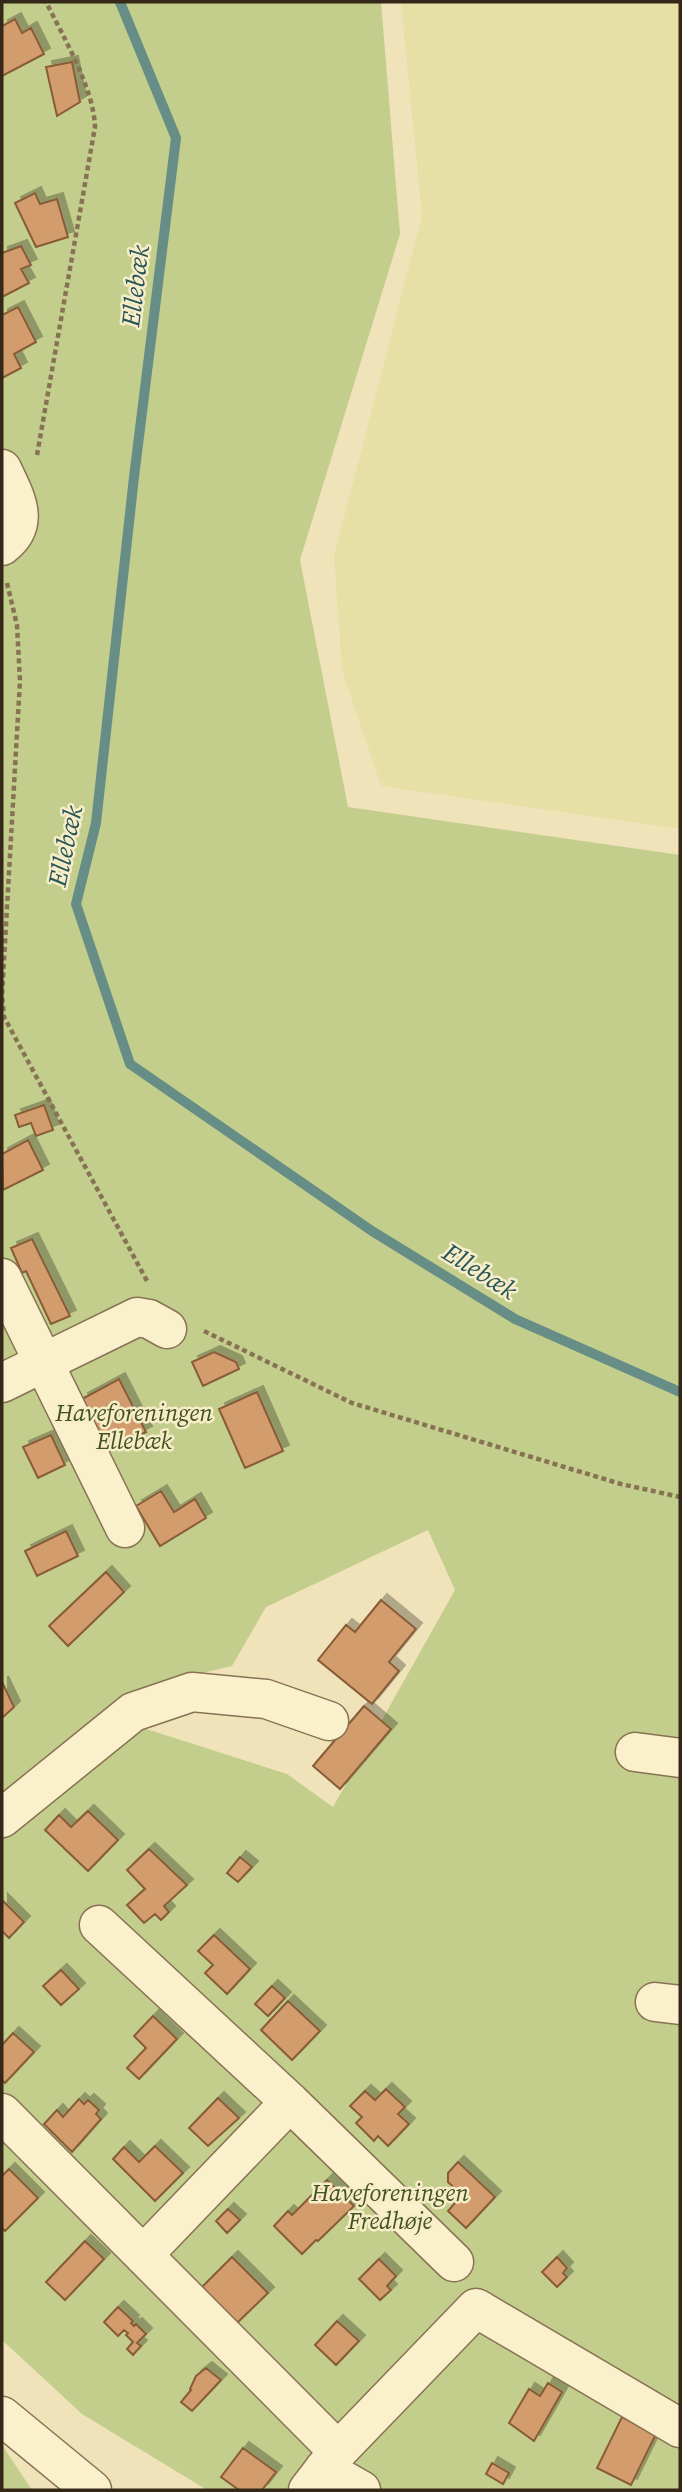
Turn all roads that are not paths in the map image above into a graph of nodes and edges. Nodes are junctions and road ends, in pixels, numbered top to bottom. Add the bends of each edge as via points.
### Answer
1 (2, 469) edge
2 (3, 561) edge
3 (2, 1278) edge
4 (167, 1325) road end
5 (42, 1362) junction
6 (2, 1383) edge
7 (125, 1528) dead end
8 (329, 1721) dead end
9 (635, 1752) dead end
10 (680, 1758) edge
11 (2, 1818) edge
12 (99, 1925) dead end
13 (290, 2102) junction
14 (2, 2113) edge
15 (143, 2255) junction
16 (454, 2262) dead end
17 (2, 2416) edge
18 (680, 2428) edge
19 (323, 2470) edge
20 (92, 2490) edge
21 (360, 2490) edge

1 - 2 street via 19,509 19,524
3 - 5 street
4 - 5 street
5 - 6 street
5 - 7 street
8 - 11 street via 266,1699 192,1692 133,1712
9 - 10 street
12 - 13 street
13 - 15 street
13 - 16 street
14 - 15 street
15 - 19 street
17 - 20 street
18 - 19 street via 476,2308
19 - 21 street

